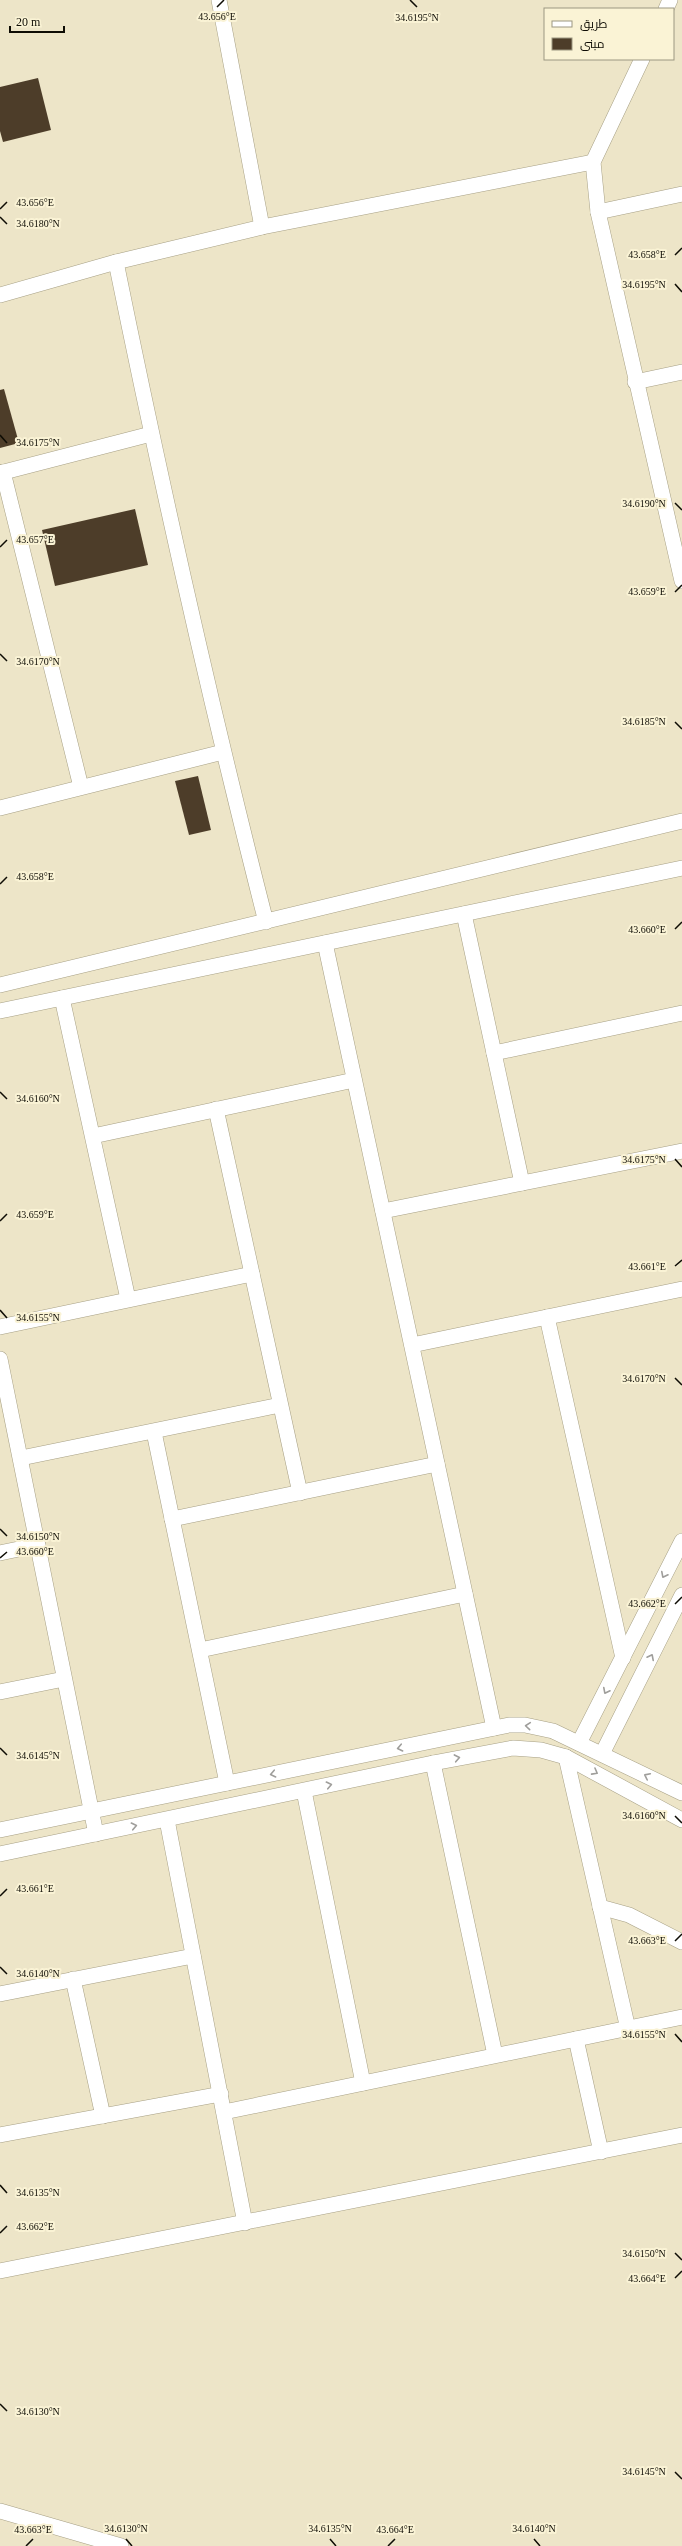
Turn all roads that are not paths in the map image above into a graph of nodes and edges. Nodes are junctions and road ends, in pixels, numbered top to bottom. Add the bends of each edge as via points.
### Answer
1 (219, 0) edge
2 (642, 60) edge
3 (593, 162) junction
4 (682, 194) edge
5 (598, 212) junction
6 (262, 227) junction
7 (116, 262) junction
8 (0, 295) edge
9 (682, 372) edge
10 (635, 382) junction
11 (151, 434) junction
12 (1, 472) edge
13 (682, 581) edge
14 (222, 752) junction
15 (81, 787) junction
16 (0, 808) edge
17 (682, 821) edge
18 (682, 868) edge
19 (464, 914) junction
20 (266, 922) junction
21 (325, 943) junction
22 (0, 985) edge
23 (62, 998) junction
24 (0, 1012) edge
25 (682, 1013) edge
26 (494, 1053) junction
27 (354, 1080) junction
28 (216, 1109) junction
29 (93, 1136) junction
30 (682, 1151) edge
31 (522, 1183) junction
32 (383, 1211) junction
33 (252, 1274) junction
34 (681, 1294) edge
35 (128, 1299) junction
36 (546, 1317) junction
37 (0, 1327) edge
38 (412, 1345) junction
39 (0, 1360) edge
40 (280, 1405) junction
41 (6, 1415) edge
42 (154, 1432) junction
43 (21, 1458) junction
44 (437, 1464) junction
45 (300, 1493) junction
46 (172, 1518) junction
47 (682, 1541) edge
48 (38, 1545) junction
49 (0, 1553) edge
50 (465, 1594) junction
51 (682, 1595) edge
52 (200, 1650) junction
53 (623, 1658) junction
54 (64, 1679) junction
55 (0, 1692) edge
56 (494, 1728) junction
57 (579, 1743) junction
58 (602, 1754) junction
59 (566, 1757) junction
60 (433, 1763) junction
61 (227, 1783) junction
62 (304, 1791) junction
63 (682, 1793) edge
64 (90, 1811) junction
65 (166, 1820) junction
66 (682, 1820) edge
67 (0, 1830) edge
68 (96, 1834) junction
69 (0, 1854) edge
70 (600, 1907) junction
71 (682, 1942) edge
72 (193, 1956) junction
73 (73, 1979) junction
74 (0, 1994) edge
75 (682, 2018) edge
76 (628, 2029) junction
77 (576, 2039) junction
78 (496, 2055) junction
79 (363, 2083) junction
80 (221, 2094) junction
81 (224, 2112) junction
82 (103, 2116) junction
83 (0, 2135) edge
84 (682, 2135) edge
85 (601, 2152) junction
86 (245, 2223) junction
87 (0, 2271) edge
88 (0, 2511) edge
89 (121, 2546) edge

1 - 6 street
2 - 3 street
3 - 5 street
3 - 6 street
4 - 5 street
5 - 10 street
6 - 7 street
7 - 8 street
7 - 11 street
9 - 10 street
10 - 13 street via 667,508
11 - 12 street
11 - 14 street
12 - 15 street
14 - 15 street
14 - 20 street
15 - 16 street
17 - 20 street
18 - 19 street
19 - 21 street
19 - 26 street
20 - 22 street
21 - 23 street
21 - 27 street
23 - 24 street
23 - 29 street
25 - 26 street
26 - 31 street
27 - 28 street
27 - 32 street
28 - 29 street
28 - 33 street
29 - 35 street
30 - 31 street
31 - 32 street
32 - 38 street
33 - 35 street
33 - 40 street
34 - 36 street
35 - 37 street
36 - 38 street
36 - 53 street
38 - 44 street
39 - 41 street
40 - 42 street
40 - 45 street
41 - 43 street
42 - 43 street
42 - 46 street
43 - 48 street
44 - 45 street
44 - 50 street
45 - 46 street
46 - 52 street
47 -> 53 street
48 - 49 street
48 - 54 street
50 - 52 street
50 - 56 street
58 -> 51 street
52 - 61 street
53 -> 57 street
54 - 55 street
54 - 64 street
57 -> 56 street via 540,1727 517,1725
56 -> 61 street
57 - 58 street
63 -> 58 street
60 -> 59 street via 513,1748 541,1750
59 -> 66 street
59 - 70 street
62 -> 60 street
60 - 78 street
61 - 64 street
62 - 65 street
62 - 79 street
64 - 67 street
64 - 68 street
68 -> 65 street
65 - 72 street
68 - 69 street
70 - 71 street via 630,1915
70 - 76 street
72 - 73 street
72 - 80 street
73 - 74 street
73 - 82 street
75 - 76 street
76 - 77 street
77 - 78 street
77 - 85 street
78 - 79 street
79 - 81 street
80 - 81 street
80 - 82 street
81 - 86 street
82 - 83 street
84 - 85 street
85 - 86 street
86 - 87 street
88 - 89 street

